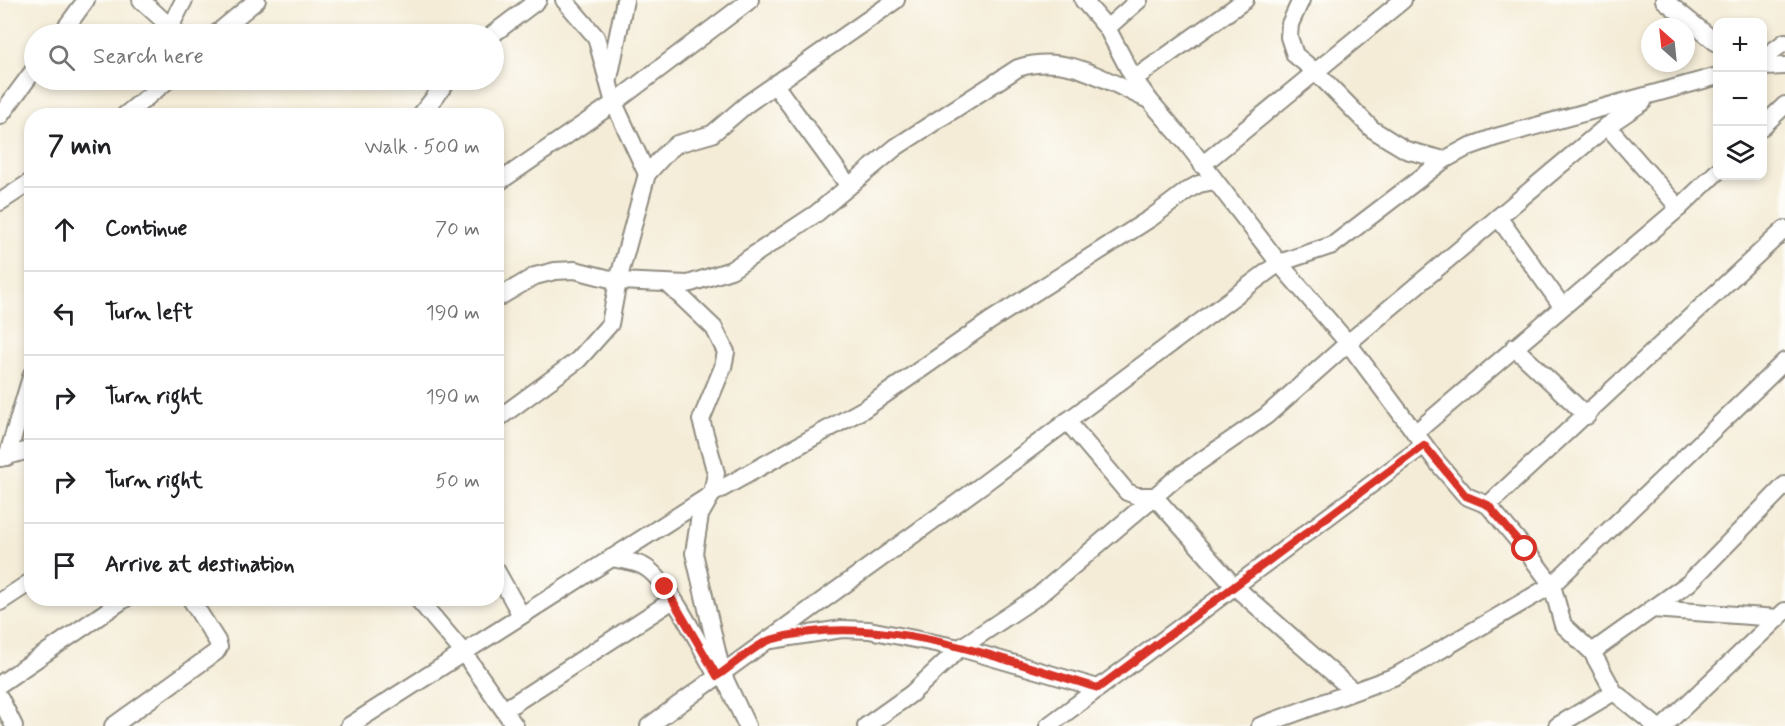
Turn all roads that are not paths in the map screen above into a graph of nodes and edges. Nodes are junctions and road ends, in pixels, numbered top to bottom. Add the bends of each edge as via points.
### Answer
1 (86, 0) edge
2 (141, 0) edge
3 (184, 0) edge
4 (257, 0) edge
5 (538, 0) edge
6 (564, 0) edge
7 (625, 0) edge
8 (750, 0) edge
9 (896, 0) edge
10 (1083, 0) edge
11 (1139, 0) edge
12 (1245, 0) edge
13 (1301, 0) edge
14 (1404, 0) edge
15 (1664, 0) edge
16 (68, 24) edge
17 (167, 24) edge
18 (176, 24) edge
19 (228, 24) edge
20 (504, 26) edge
21 (1107, 28) junction
22 (1713, 40) edge
23 (1785, 42) edge
24 (1767, 56) edge
25 (1785, 66) edge
26 (1767, 67) edge
27 (1316, 72) junction
28 (1713, 77) edge
29 (1134, 79) junction
30 (608, 82) junction
31 (24, 84) edge
32 (775, 85) junction
33 (156, 90) edge
34 (440, 90) edge
35 (1654, 95) junction
36 (1150, 101) junction
37 (614, 103) junction
38 (1785, 105) edge
39 (134, 108) edge
40 (426, 108) edge
41 (0, 117) edge
42 (1606, 126) junction
43 (1763, 126) edge
44 (1444, 160) junction
45 (1202, 165) junction
46 (647, 174) junction
47 (1713, 176) edge
48 (504, 179) edge
49 (1215, 181) junction
50 (24, 185) edge
51 (849, 186) junction
52 (3, 194) edge
53 (1679, 208) junction
54 (1498, 217) junction
55 (1785, 229) edge
56 (1279, 263) junction
57 (618, 281) junction
58 (668, 284) junction
59 (504, 294) edge
60 (1562, 306) junction
61 (1348, 343) junction
62 (1514, 347) junction
63 (1781, 371) edge
64 (24, 398) edge
65 (504, 414) edge
66 (1587, 416) junction
67 (1067, 421) junction
68 (1419, 439) junction
69 (24, 452) edge
70 (4, 458) edge
71 (1785, 485) edge
72 (712, 494) junction
73 (1154, 496) junction
74 (1488, 505) junction
75 (611, 558) junction
76 (504, 584) edge
77 (1552, 585) junction
78 (24, 586) edge
79 (1234, 586) junction
80 (673, 600) junction
81 (0, 602) edge
82 (114, 606) edge
83 (195, 606) edge
84 (424, 606) edge
85 (1652, 609) junction
86 (521, 615) junction
87 (1782, 615) edge
88 (768, 641) junction
89 (960, 648) junction
90 (463, 652) junction
91 (1592, 652) junction
92 (720, 675) junction
93 (0, 684) edge
94 (1098, 688) junction
95 (1352, 690) junction
96 (1614, 692) junction
97 (0, 698) edge
98 (504, 710) junction
99 (869, 725) edge
100 (1267, 725) edge
101 (14, 726) edge
102 (113, 726) edge
103 (349, 726) edge
104 (515, 726) edge
105 (649, 726) edge
106 (747, 726) edge
107 (1048, 726) edge
108 (1557, 726) edge
109 (1656, 726) edge
110 (1664, 726) edge

1 - 16 street
2 - 17 street
3 - 18 street
4 - 19 street
5 - 20 street
6 - 30 street via 596,37
7 - 30 street
8 - 37 street
9 - 32 street
10 - 21 street
11 - 21 street
12 - 29 street
13 - 27 street via 1290,24 1289,37 1295,55
14 - 27 street
15 - 22 street
21 - 29 street
23 - 24 street
25 - 26 street
27 - 44 street via 1372,129 1406,150
27 - 45 street
28 - 35 street
29 - 36 street
30 - 37 street
31 - 41 street
32 - 46 street via 712,134 677,144
32 - 51 street
33 - 39 street
34 - 40 street
35 - 42 street
35 - 44 street via 1496,137
36 - 45 street
36 - 51 street via 1072,64 1034,63 1018,68 896,147
37 - 46 street
37 - 48 street
38 - 43 street
42 - 53 street
42 - 54 street
44 - 56 street via 1333,245
45 - 49 street
46 - 57 street
47 - 53 street
49 - 56 street
49 - 72 street via 1188,190 864,409
50 - 52 street
51 - 58 street via 817,213 731,270 688,284
53 - 60 street
54 - 60 street
54 - 61 street
55 - 66 street
56 - 61 street
56 - 67 street
57 - 58 street
57 - 59 street via 575,270 555,271 535,276
57 - 65 street via 605,333 578,360
58 - 72 street via 714,328 726,352 701,420 716,473
60 - 62 street
61 - 68 street
61 - 73 street via 1266,416
62 - 66 street
62 - 68 street
63 - 77 street
64 - 70 street
66 - 74 street
67 - 73 street via 1127,492
67 - 88 street
68 - 74 street via 1466,496
68 - 79 street
69 - 70 street
71 - 85 street via 1702,571
72 - 75 street
72 - 92 street via 700,515 694,553
73 - 79 street
73 - 89 street via 1038,596
74 - 77 street
75 - 80 street via 648,569
75 - 86 street
76 - 86 street
77 - 91 street via 1563,625
77 - 95 street via 1396,676
78 - 81 street
79 - 94 street
79 - 95 street
80 - 92 street
80 - 98 street
82 - 93 street
83 - 102 street via 217,641 216,652
84 - 90 street
85 - 87 street
85 - 91 street
86 - 90 street
87 - 110 street
88 - 89 street via 842,629 869,630
88 - 92 street
89 - 94 street
89 - 99 street via 911,694
90 - 98 street
90 - 103 street
91 - 96 street
92 - 105 street
92 - 106 street
94 - 107 street
95 - 100 street
96 - 108 street
96 - 109 street
97 - 101 street
98 - 104 street

